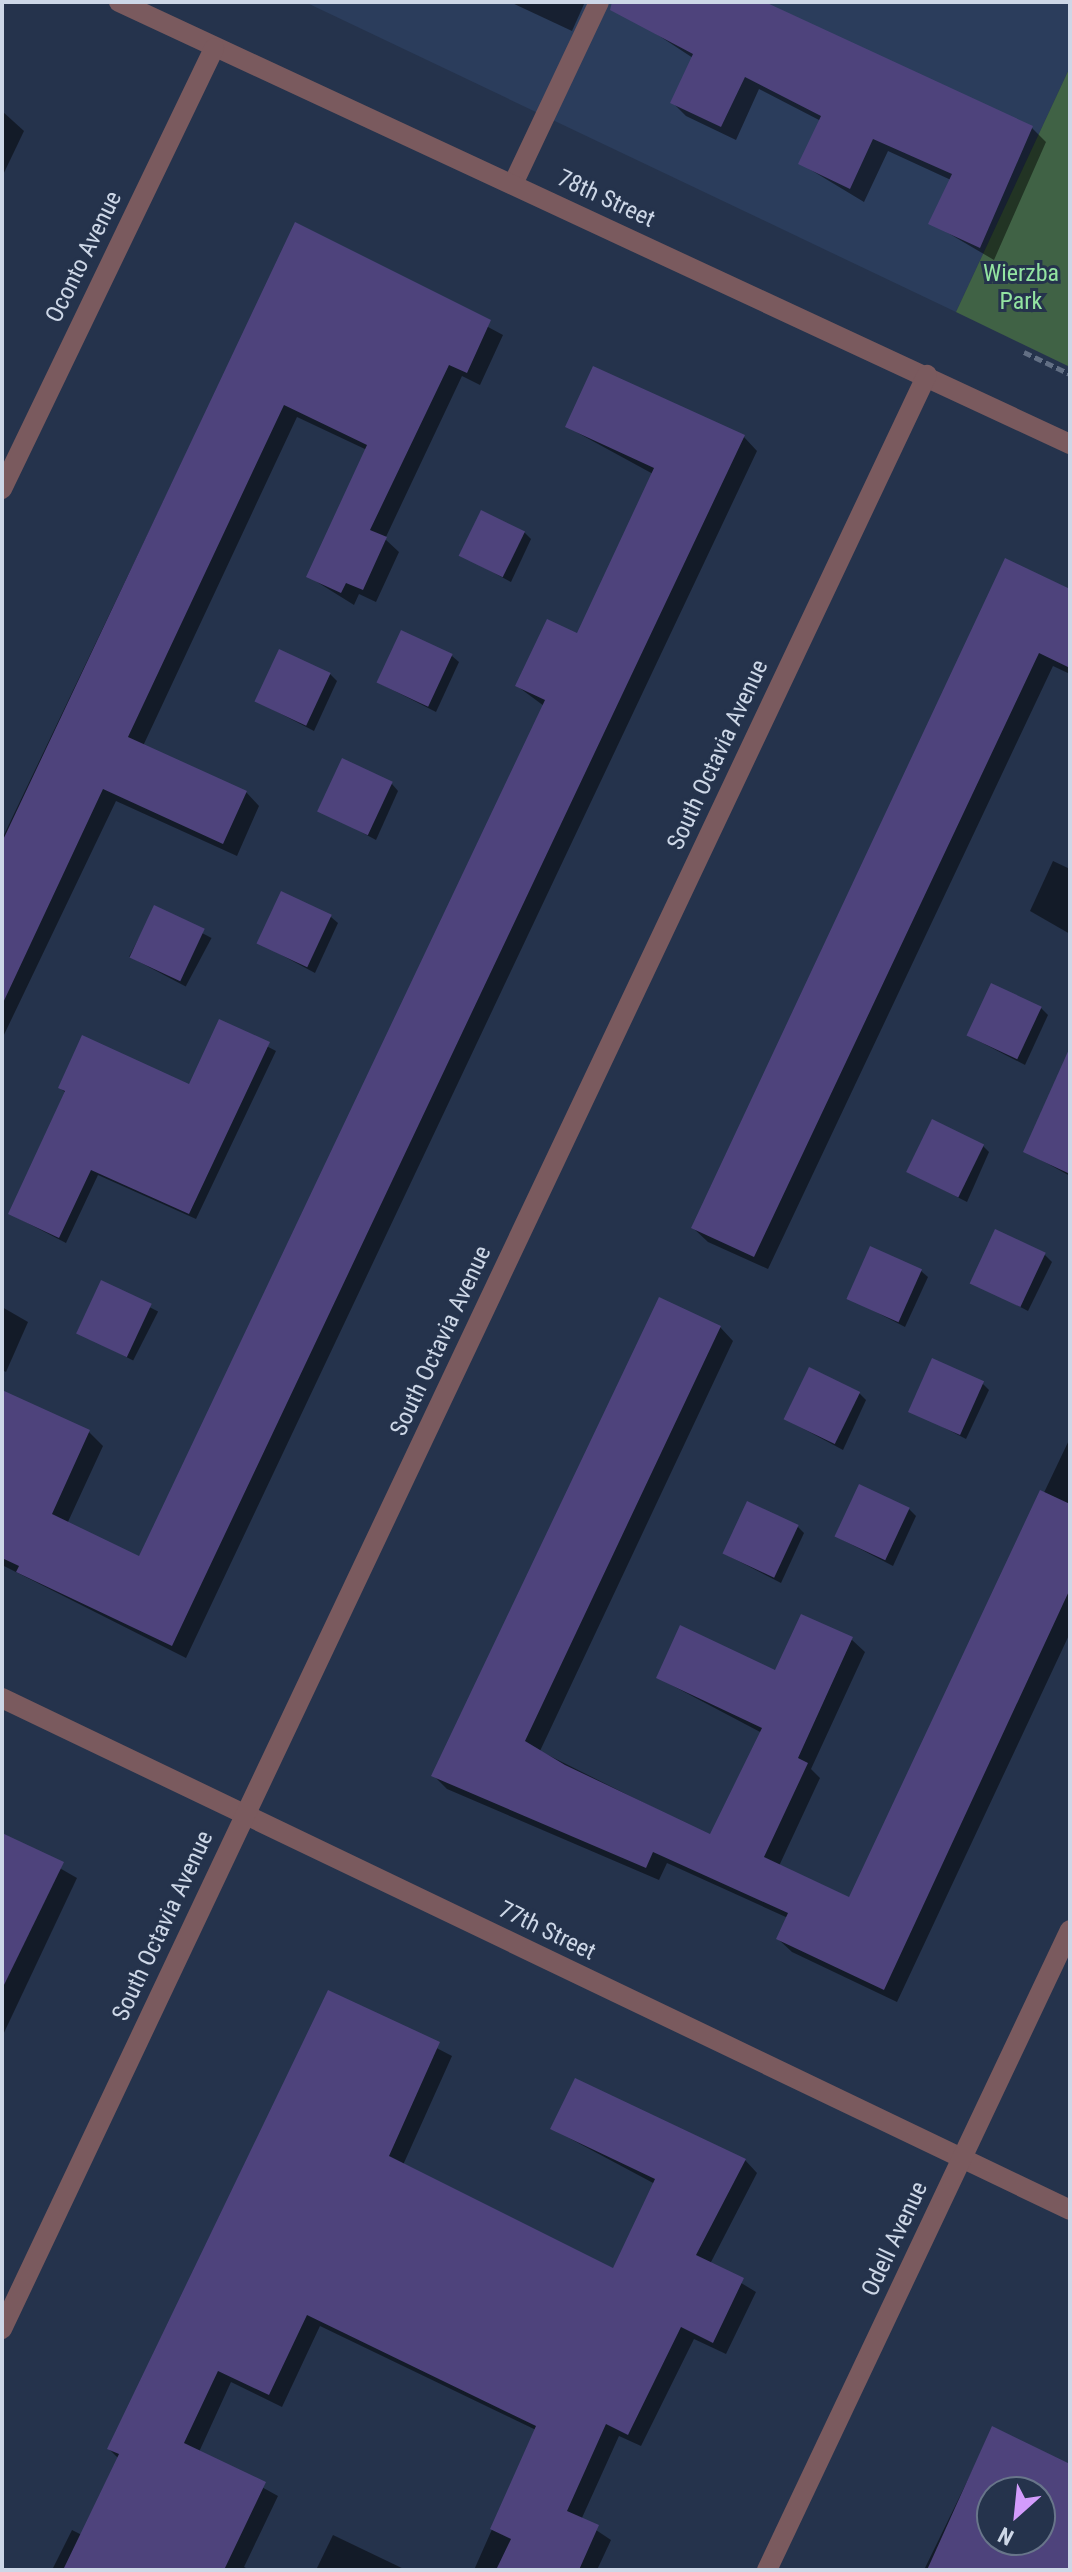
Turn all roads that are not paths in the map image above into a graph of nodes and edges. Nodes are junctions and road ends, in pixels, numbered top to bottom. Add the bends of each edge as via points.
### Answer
1 (119, 2) edge
2 (599, 2) edge
3 (214, 48) junction
4 (513, 184) junction
5 (927, 375) junction
6 (1070, 444) edge
7 (2, 489) edge
8 (2, 1698) edge
9 (245, 1815) junction
10 (1070, 1930) edge
11 (962, 2159) junction
12 (1070, 2210) edge
13 (2, 2329) edge
14 (767, 2570) edge

1 - 3 street, 78th Street
2 - 4 street
3 - 4 street, 78th Street
3 - 7 street, Oconto Avenue
4 - 5 street, 78th Street
5 - 6 street, 78th Street
5 - 9 street, South Octavia Avenue
8 - 9 street, 77th Street
9 - 11 street, 77th Street
9 - 13 street, South Octavia Avenue
10 - 11 street, Odell Avenue
11 - 12 street, 77th Street
11 - 14 street, Odell Avenue

